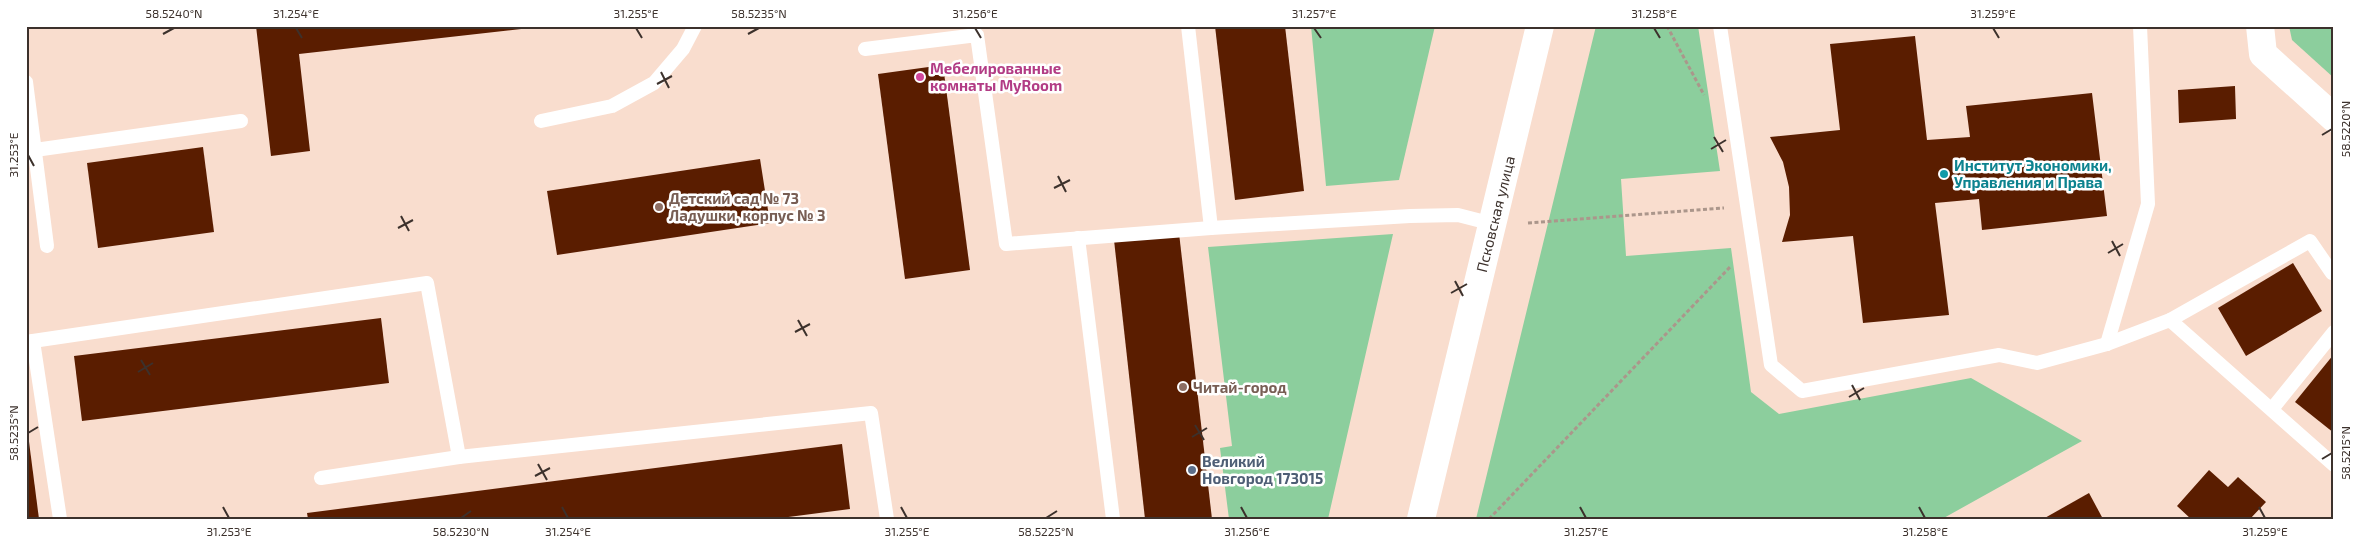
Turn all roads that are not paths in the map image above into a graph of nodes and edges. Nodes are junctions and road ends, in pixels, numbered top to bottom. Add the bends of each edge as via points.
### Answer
1 (695, 26) edge
2 (1188, 26) edge
3 (1540, 26) edge
4 (1720, 26) edge
5 (2140, 26) edge
6 (2260, 26) edge
7 (865, 49) dead end
8 (26, 82) edge
9 (2334, 118) edge
10 (241, 121) dead end
11 (541, 121) dead end
12 (35, 150) junction
13 (1493, 224) junction
14 (1211, 228) junction
15 (1078, 238) junction
16 (47, 246) dead end
17 (2332, 273) dead end
18 (2170, 320) junction
19 (2334, 332) edge
20 (29, 342) edge
21 (2107, 344) junction
22 (2272, 408) junction
23 (459, 457) junction
24 (2334, 465) edge
25 (321, 478) dead end
26 (60, 519) edge
27 (887, 519) edge
28 (1113, 519) edge
29 (1421, 519) edge

1 - 11 lane via 684,49 654,83 612,106
2 - 14 lane
3 - 13 main road, Псковская улица
4 - 21 lane via 1771,364 1802,391 2000,355 2037,363
5 - 21 lane via 2148,204
6 - 9 main road via 2263,54
7 - 15 lane via 977,35 1006,244
8 - 12 lane
10 - 12 lane
12 - 16 lane
13 - 14 lane via 1458,215
13 - 29 main road, Псковская улица
14 - 15 lane
15 - 28 lane
17 - 18 lane via 2310,241
18 - 21 lane
18 - 22 lane
19 - 22 lane
20 - 23 lane via 427,283
20 - 26 lane
22 - 24 lane
23 - 25 lane
23 - 27 lane via 871,413

